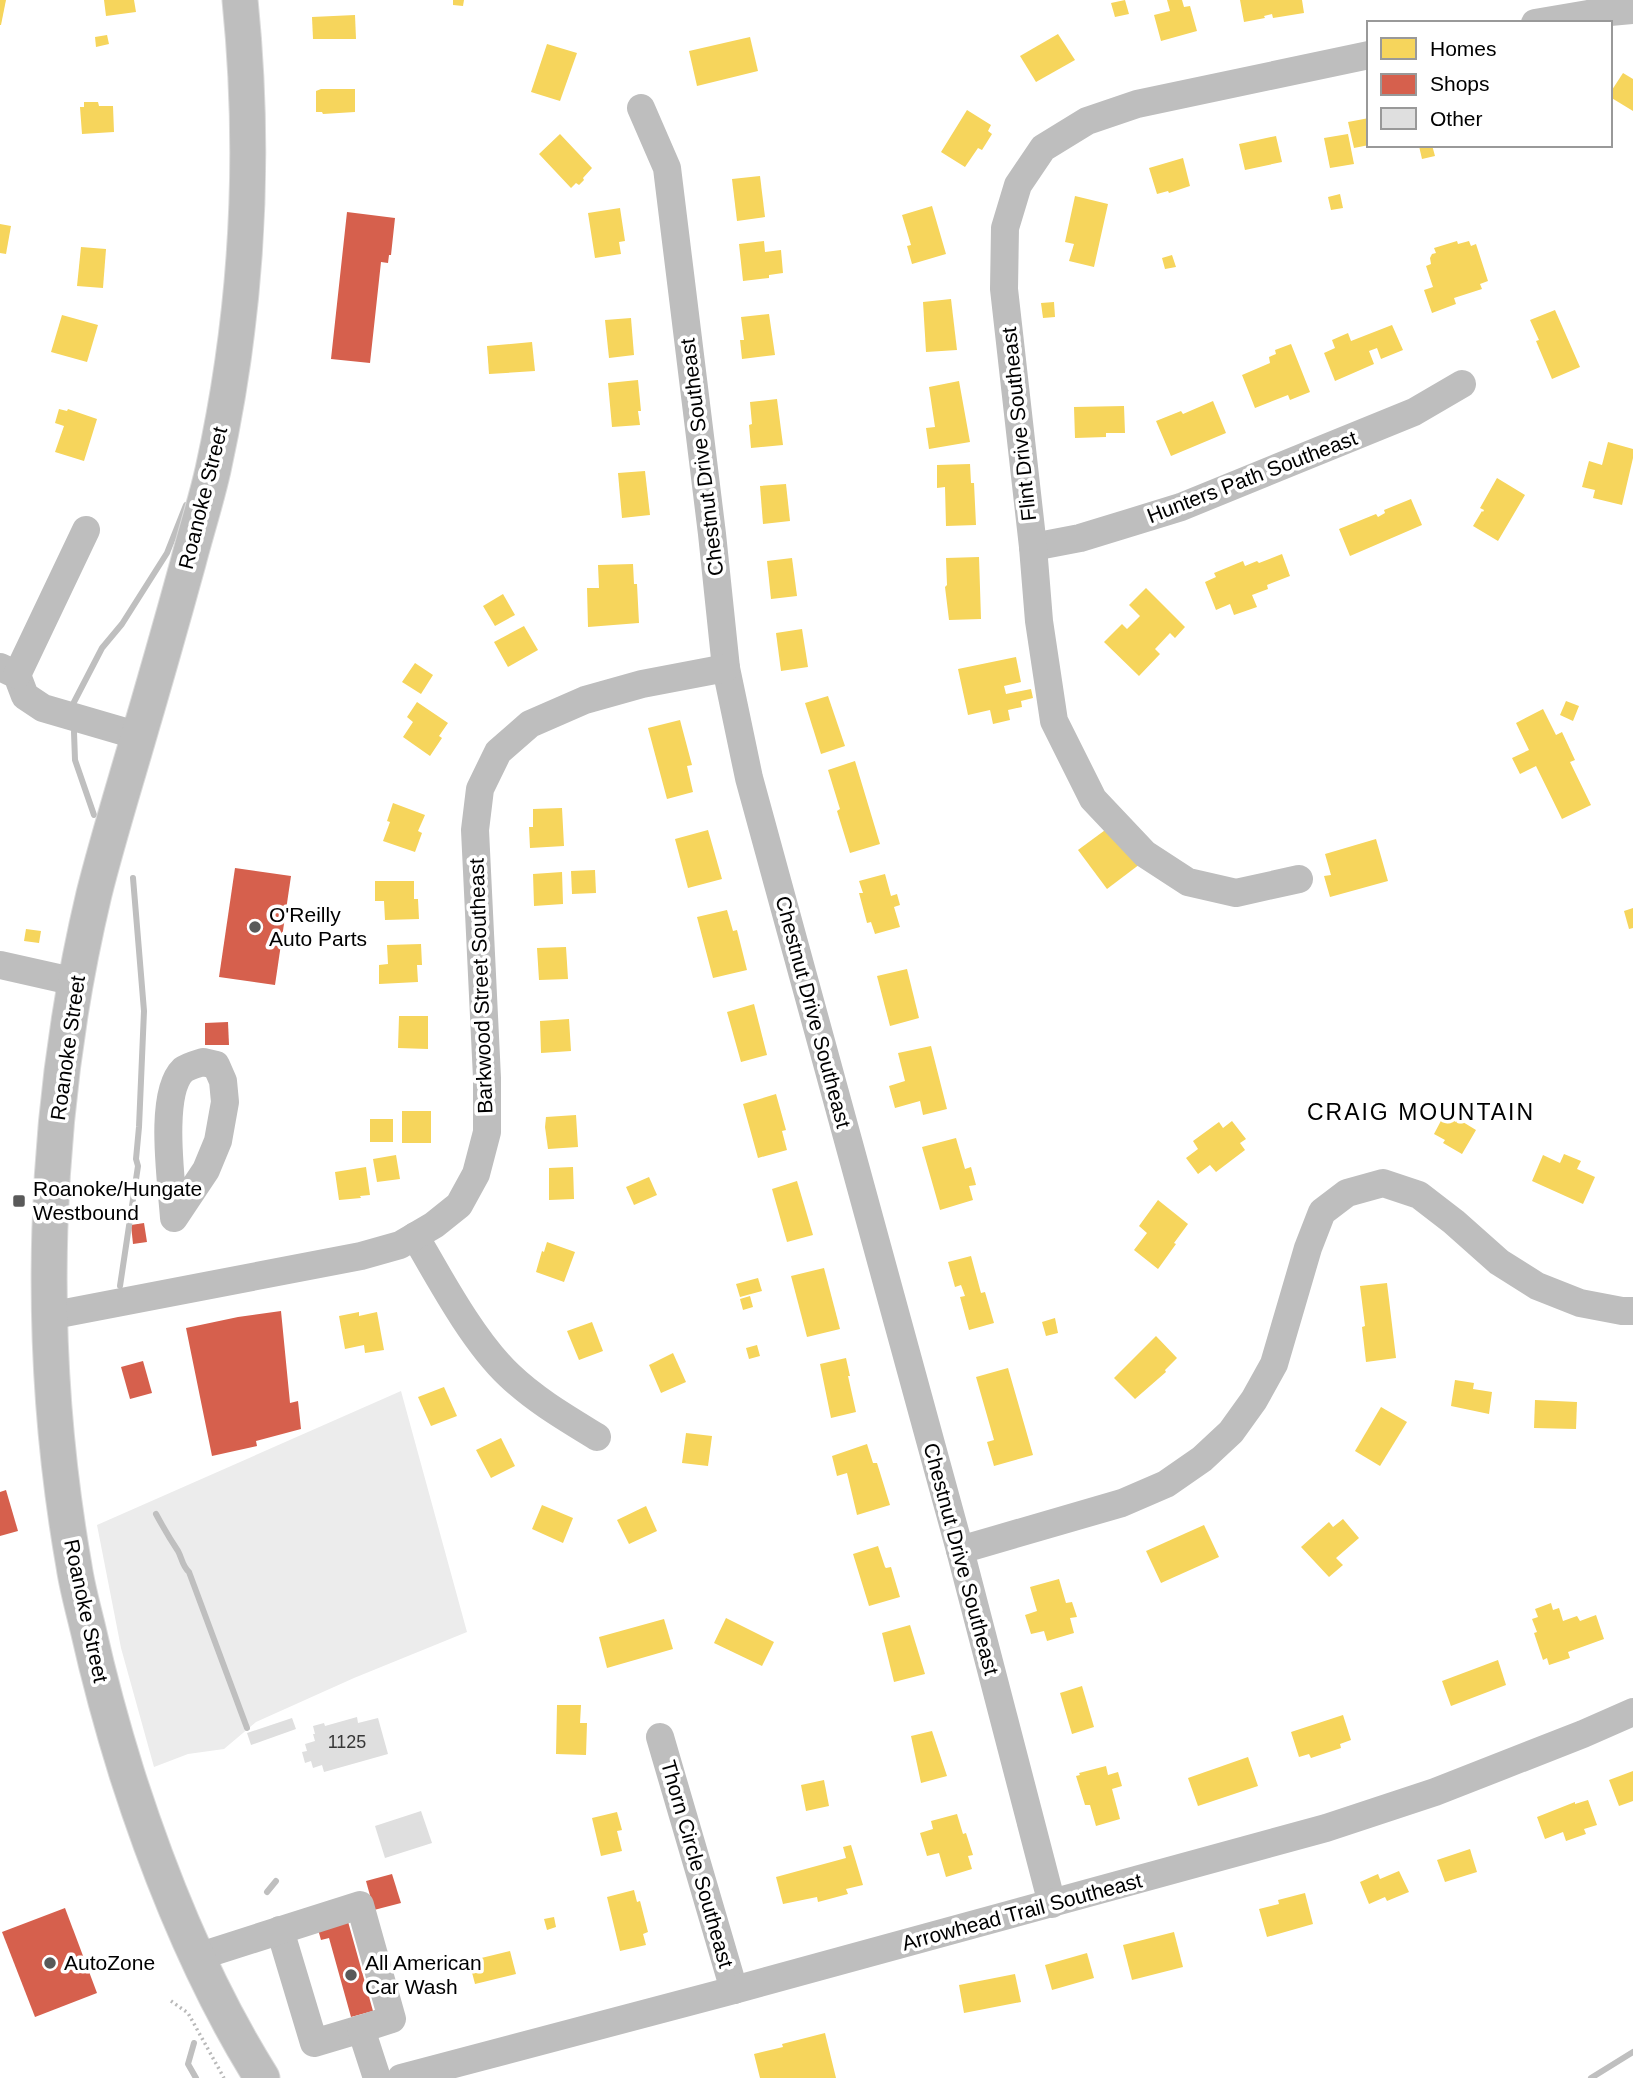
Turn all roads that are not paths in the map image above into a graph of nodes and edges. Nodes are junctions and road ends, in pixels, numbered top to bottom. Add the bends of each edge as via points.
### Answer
1 (240, 0) edge
2 (1633, 9) edge
3 (1547, 21) edge
4 (1367, 55) edge
5 (641, 108) dead end
6 (1462, 384) dead end
7 (86, 530) dead end
8 (1033, 547) junction
9 (726, 668) junction
10 (8, 671) edge
11 (139, 736) junction
12 (1299, 879) dead end
13 (0, 965) edge
14 (76, 982) junction
15 (174, 1218) joint
16 (415, 1236) junction
17 (1633, 1311) edge
18 (49, 1316) junction
19 (597, 1437) dead end
20 (960, 1549) junction
21 (1633, 1712) edge
22 (660, 1737) dead end
23 (1052, 1904) junction
24 (280, 1930) junction
25 (197, 1957) junction
26 (734, 1990) junction
27 (361, 2029) junction
28 (262, 2078) edge
29 (377, 2078) edge
30 (401, 2078) edge

1 - 11 main road, Roanoke Street via 248,141 241,305 213,472
2 - 3 street
4 - 8 street, Flint Drive Southeast via 1137,104 1087,121 1043,148 1018,185 1005,228 1004,289
5 - 9 street, Chestnut Drive Southeast via 667,168
6 - 8 street, Hunters Path Southeast via 1414,412 1181,507 1080,538
7 - 10 street
8 - 12 street, Flint Drive Southeast via 1054,721 1093,799 1145,854 1188,882 1236,893
9 - 16 street, Barkwood Street Southeast via 585,700 530,724 498,752 480,789 475,830 487,1132 476,1174 459,1205
9 - 20 street, Chestnut Drive Southeast via 749,778
10 - 11 street via 25,695 43,708
11 - 14 main road, Roanoke Street via 94,894
13 - 14 street
14 - 18 main road, Roanoke Street via 52,1174
15 - 15 street via 169,1102 184,1069 203,1062 216,1065 223,1081 225,1102 218,1141 206,1170
16 - 18 street, Barkwood Street Southeast via 361,1256
16 - 19 street via 507,1373 547,1406
17 - 20 street via 1580,1303 1537,1286 1499,1262 1419,1195 1383,1183 1347,1193 1322,1212 1274,1364 1231,1432 1202,1459 1166,1484 1122,1503
18 - 25 main road, Roanoke Street via 55,1426 74,1567 106,1707 149,1842
20 - 23 street, Chestnut Drive Southeast
21 - 23 street, Arrowhead Trail Southeast via 1436,1792 1326,1828
22 - 26 street, Thorn Circle Southeast
23 - 26 street, Arrowhead Trail Southeast
24 - 25 street
24 - 27 street via 314,2043
24 - 27 street via 360,1905 392,2019
25 - 28 main road, Roanoke Street
26 - 30 street, Arrowhead Trail Southeast
27 - 29 street

